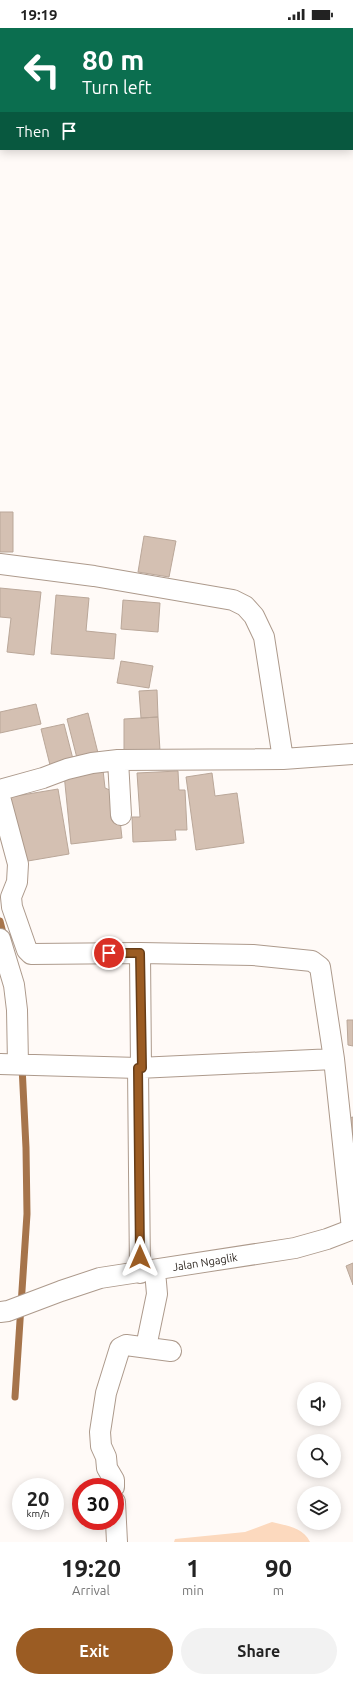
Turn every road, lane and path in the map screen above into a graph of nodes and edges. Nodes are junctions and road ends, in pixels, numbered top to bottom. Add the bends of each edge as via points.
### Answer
1 (0, 564) edge
2 (353, 754) edge
3 (283, 759) junction
4 (118, 760) junction
5 (0, 790) edge
6 (0, 797) edge
7 (121, 815) dead end
8 (3, 821) edge
9 (0, 939) edge
10 (140, 953) junction
11 (334, 1060) junction
12 (17, 1064) edge
13 (140, 1068) junction
14 (352, 1229) edge
15 (147, 1272) junction
16 (4, 1312) edge
17 (146, 1347) junction
18 (171, 1351) dead end
19 (112, 1478) edge
20 (117, 1530) edge
21 (118, 1542) edge

1 - 3 street via 94,576 233,600 245,606 254,616 264,637
2 - 3 street
3 - 4 street
4 - 5 street via 67,769
4 - 7 street
6 - 8 street
8 - 10 street via 18,864 19,874 10,897 12,907 27,950 31,954
9 - 12 street via 14,985 17,1010
10 - 11 street via 253,955 315,962 322,971
10 - 13 street
11 - 13 street
11 - 14 street
12 - 13 street
13 - 15 street
14 - 15 street, Jalan Ngaglik via 327,1240 295,1248
15 - 16 street, Jalan Ngaglik via 100,1278
15 - 17 street via 157,1294
17 - 18 street
17 - 19 street via 126,1345 120,1348 106,1393 100,1432 101,1446
20 - 21 street

